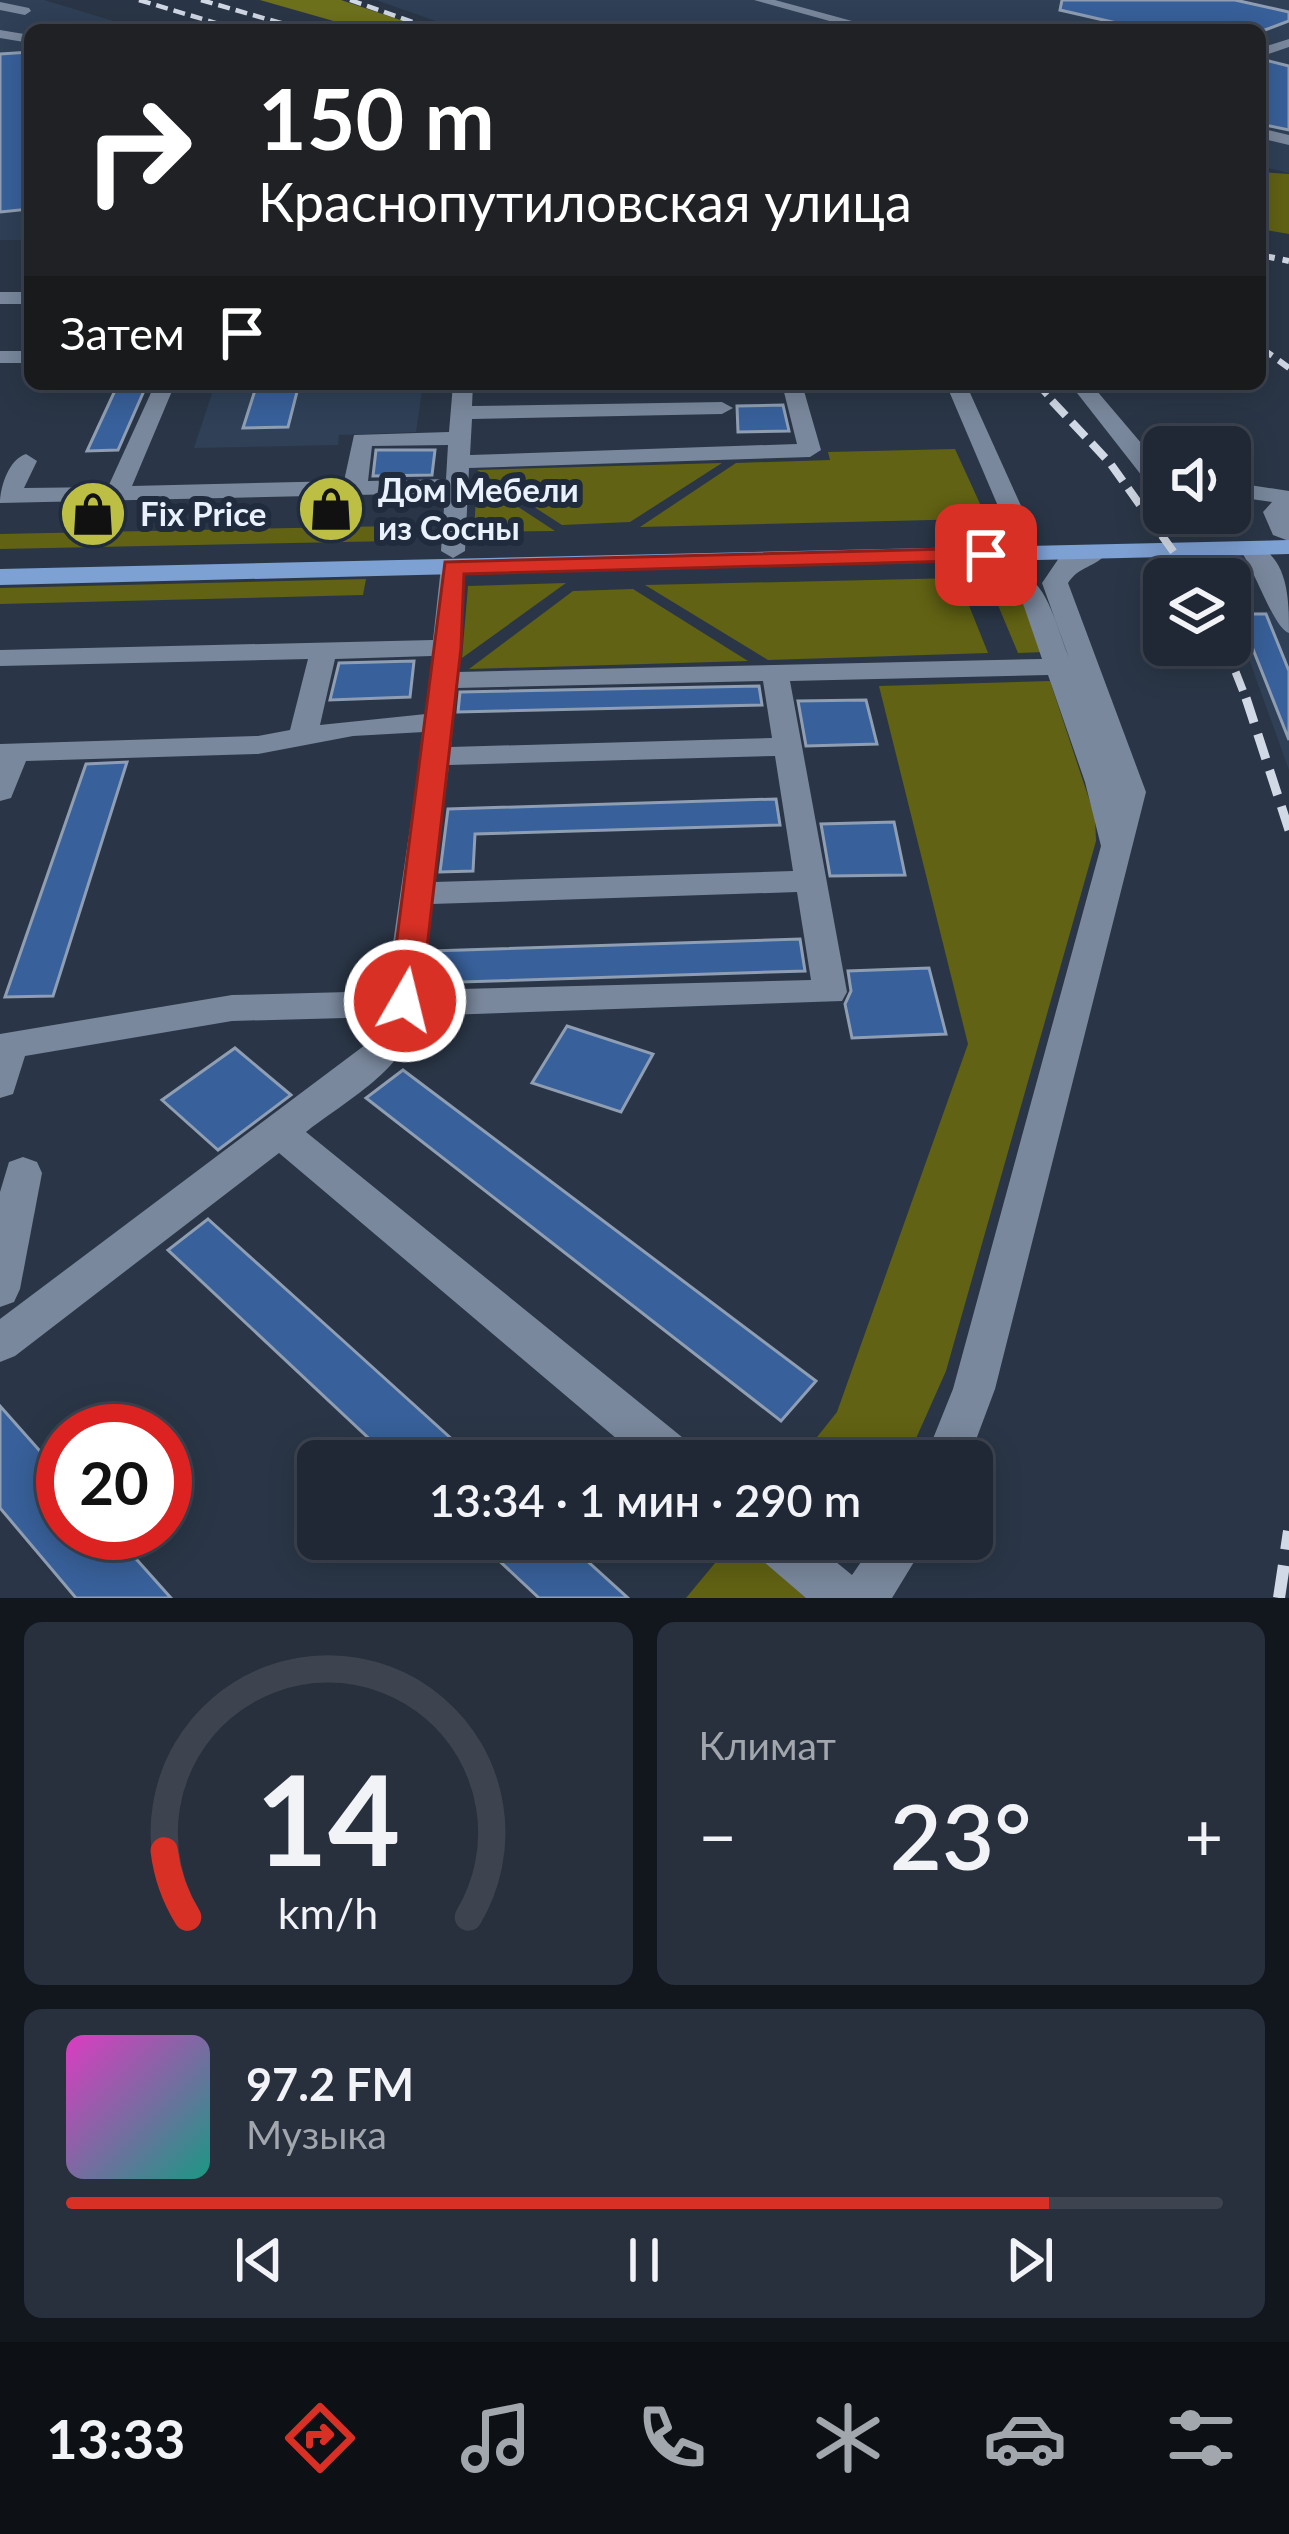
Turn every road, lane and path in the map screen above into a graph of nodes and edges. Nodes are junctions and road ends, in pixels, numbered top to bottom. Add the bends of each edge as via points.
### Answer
1 (760, 0) edge
2 (829, 0) edge
3 (0, 6) edge
4 (798, 8) junction
5 (25, 11) dead end
6 (856, 24) edge
7 (162, 390) edge
8 (463, 390) edge
9 (719, 390) edge
10 (794, 390) edge
11 (959, 390) edge
12 (1085, 390) edge
13 (722, 408) junction
14 (458, 450) junction
15 (730, 454) junction
16 (26, 461) dead end
17 (1143, 461) edge
18 (355, 488) junction
19 (1251, 493) edge
20 (117, 494) junction
21 (4, 496) edge
22 (1289, 499) edge
23 (1024, 539) junction
24 (1288, 539) edge
25 (1252, 550) junction
26 (1095, 553) junction
27 (954, 556) junction
28 (453, 559) junction
29 (0, 562) edge
30 (0, 578) edge
31 (1289, 625) edge
32 (323, 650) junction
33 (0, 658) edge
34 (447, 664) junction
35 (1074, 667) junction
36 (775, 672) junction
37 (303, 736) junction
38 (438, 739) junction
39 (787, 747) junction
40 (8, 753) edge
41 (0, 790) edge
42 (811, 881) junction
43 (419, 893) junction
44 (405, 1001) junction
45 (5, 1047) edge
46 (0, 1084) edge
47 (280, 1132) junction
48 (23, 1173) dead end
49 (0, 1288) edge
50 (3, 1334) edge
51 (652, 1440) edge
52 (954, 1440) edge
53 (797, 1560) edge
54 (890, 1560) edge
55 (843, 1598) edge
56 (864, 1598) edge

1 - 4 street
2 - 4 street
3 - 5 street
4 - 6 street
7 - 20 street
8 - 14 street
9 - 13 street
10 - 15 street via 810,450
11 - 23 street
12 - 17 street
13 - 14 street
13 - 15 street
14 - 15 street
14 - 18 street
14 - 18 street via 362,440
14 - 28 street
16 - 21 street
18 - 20 street
19 - 22 street
20 - 21 street
22 - 24 street via 1274,512
23 - 24 main road
23 - 28 main road
24 - 25 main road
25 - 26 main road
25 - 31 street
26 - 27 main road
26 - 35 street via 1068,563 1055,583
27 - 28 main road
27 - 35 street via 1029,585
28 - 29 main road
28 - 30 main road
28 - 34 street
32 - 33 street
32 - 34 street
32 - 37 street
34 - 36 street
34 - 38 street
35 - 36 street
35 - 52 street via 1131,792
36 - 39 street
37 - 38 street via 353,727
37 - 40 street via 258,745
38 - 39 street
38 - 43 street
39 - 42 street
40 - 41 street
42 - 43 street
42 - 44 street via 830,992
43 - 44 street
44 - 45 street via 232,1008
44 - 47 street via 397,1034 378,1055
45 - 46 street
47 - 50 street
47 - 51 street
48 - 49 street
53 - 55 street
54 - 56 street

